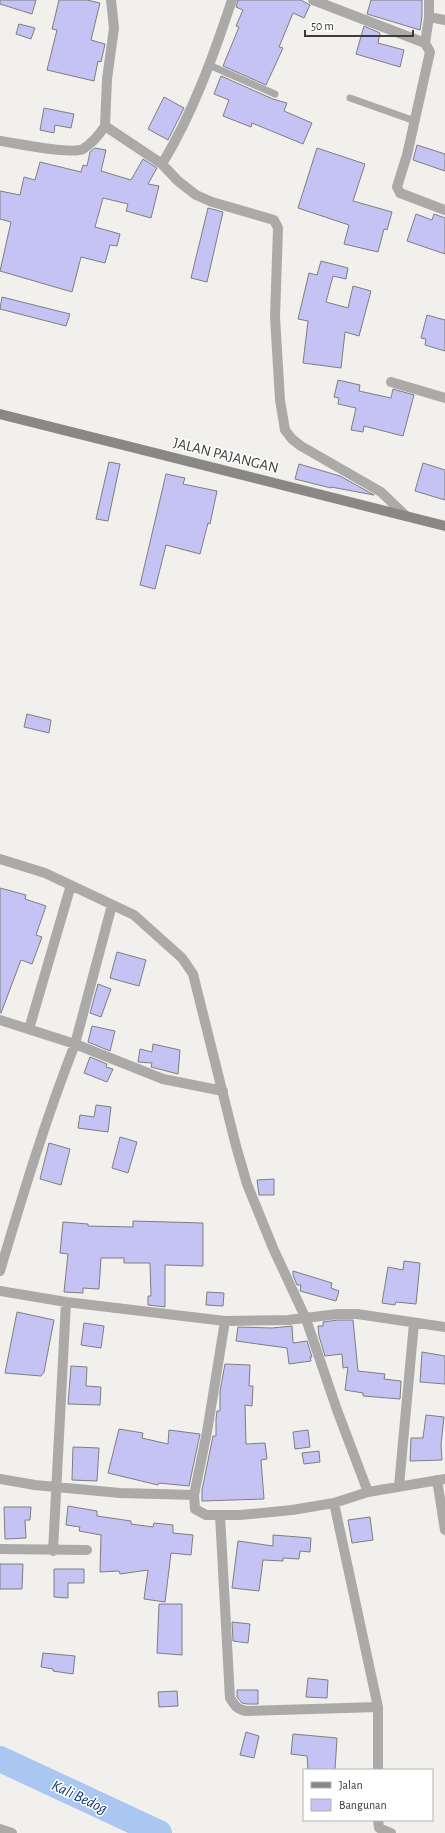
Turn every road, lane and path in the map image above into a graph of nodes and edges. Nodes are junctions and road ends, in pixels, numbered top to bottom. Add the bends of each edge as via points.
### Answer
1 (111, 0) edge
2 (232, 0) edge
3 (313, 0) edge
4 (429, 0) edge
5 (429, 17) junction
6 (445, 20) edge
7 (425, 43) junction
8 (209, 65) junction
9 (275, 94) dead end
10 (350, 98) dead end
11 (415, 121) junction
12 (105, 126) junction
13 (0, 140) edge
14 (162, 164) junction
15 (445, 210) edge
16 (391, 382) dead end
17 (445, 398) edge
18 (0, 414) edge
19 (406, 516) junction
20 (445, 526) edge
21 (0, 859) edge
22 (71, 886) junction
23 (112, 905) junction
24 (0, 1020) edge
25 (29, 1029) junction
26 (75, 1044) junction
27 (223, 1091) junction
28 (0, 1271) edge
29 (0, 1291) edge
30 (66, 1302) junction
31 (306, 1319) junction
32 (224, 1321) junction
33 (414, 1323) junction
34 (445, 1327) edge
35 (0, 1479) edge
36 (441, 1479) edge
37 (399, 1486) junction
38 (56, 1487) junction
39 (368, 1492) junction
40 (194, 1495) junction
41 (334, 1503) junction
42 (220, 1515) junction
43 (445, 1530) edge
44 (0, 1549) edge
45 (87, 1550) dead end
46 (53, 1551) junction
47 (378, 1707) junction
48 (378, 1769) edge
49 (378, 1821) edge
50 (0, 1829) edge
51 (12, 1833) edge
52 (391, 1833) edge

1 - 12 street via 114,28 107,79
2 - 8 street
3 - 7 street
4 - 5 street
5 - 6 street
5 - 7 street
7 - 11 street via 430,52
8 - 9 lane
8 - 14 street via 181,134
10 - 11 lane
11 - 15 street via 397,190
12 - 13 street via 97,137 82,149 70,151
12 - 14 street
14 - 19 street via 178,182 196,195 277,223 275,317 280,400 285,430 301,446 381,492
16 - 17 street
18 - 19 main road, JALAN PAJANGAN
19 - 20 main road, JALAN PAJANGAN
21 - 22 street via 45,873
22 - 23 street
22 - 25 street
23 - 26 street
23 - 27 street via 134,915 190,968
24 - 25 street
25 - 26 street
26 - 27 street via 163,1079
26 - 28 street via 57,1090
27 - 31 street via 247,1184
29 - 30 street
30 - 32 street
30 - 38 street
31 - 32 street
31 - 33 street via 356,1314
31 - 39 street
32 - 40 street via 207,1432
33 - 34 street
33 - 37 street
35 - 38 street
36 - 37 street
36 - 43 street
37 - 39 street
38 - 40 street
38 - 46 street
39 - 41 street
40 - 42 street via 195,1509 198,1512
41 - 42 street via 292,1510
41 - 47 street
42 - 47 street via 230,1698 235,1706 246,1711
44 - 46 street
45 - 46 street
47 - 48 street
49 - 52 street via 379,1828
50 - 51 street

